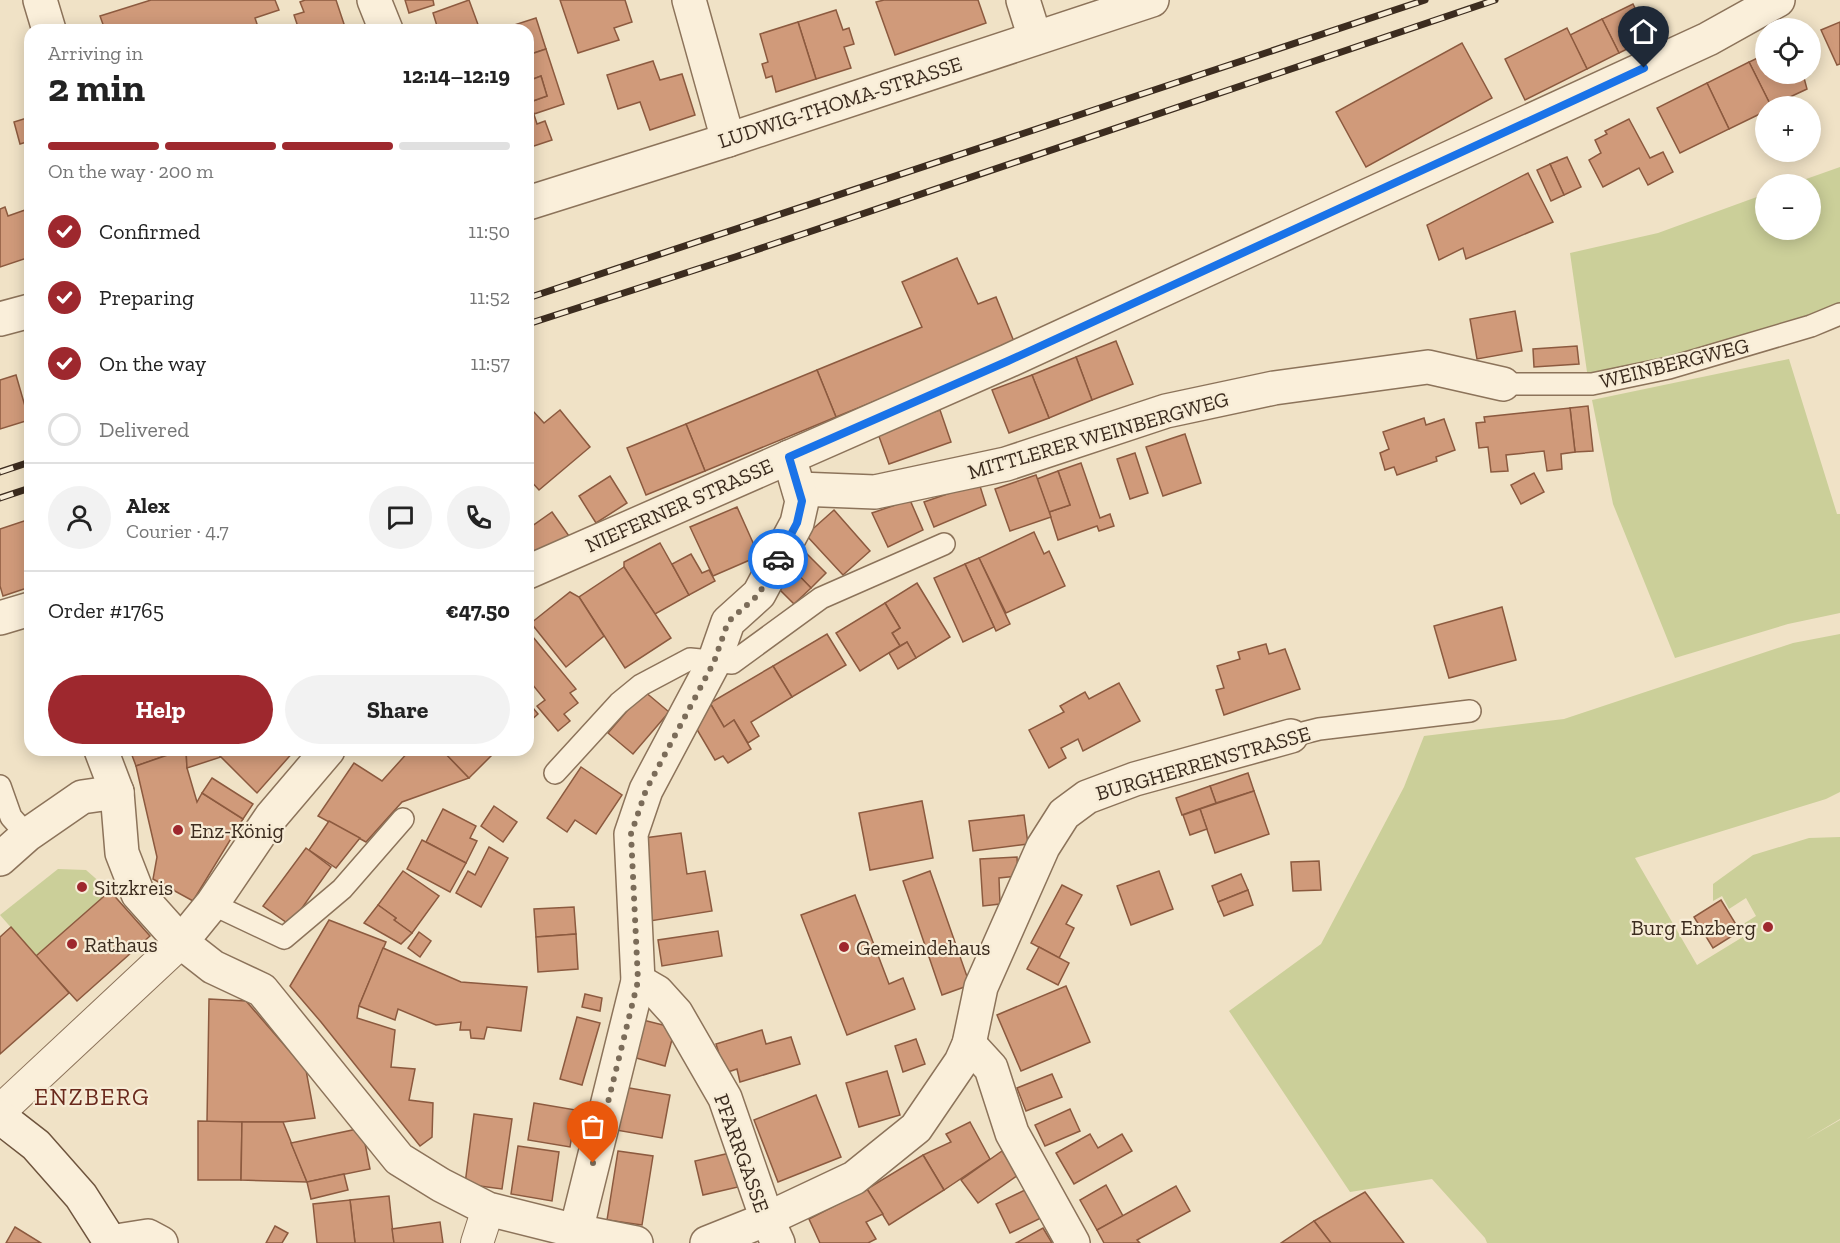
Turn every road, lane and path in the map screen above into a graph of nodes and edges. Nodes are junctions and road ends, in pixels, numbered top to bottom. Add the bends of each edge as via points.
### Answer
1 (40, 0) edge
2 (374, 0) edge
3 (689, 0) edge
4 (1023, 0) edge
5 (1152, 0) edge
6 (1778, 0) edge
7 (47, 24) edge
8 (384, 24) edge
9 (1035, 38) junction
10 (728, 140) junction
11 (534, 200) edge
12 (24, 312) edge
13 (1840, 314) edge
14 (0, 319) edge
15 (1503, 384) joint
16 (789, 457) junction
17 (799, 489) junction
18 (944, 544) dead end
19 (534, 569) edge
20 (24, 611) edge
21 (0, 618) edge
22 (714, 662) junction
23 (1470, 711) dead end
24 (1291, 736) joint
25 (103, 756) edge
26 (323, 756) edge
27 (555, 773) dead end
28 (0, 786) edge
29 (117, 792) junction
30 (403, 819) dead end
31 (27, 835) junction
32 (0, 859) edge
33 (212, 904) junction
34 (182, 942) junction
35 (638, 981) junction
36 (969, 1044) junction
37 (0, 1111) edge
38 (0, 1116) edge
39 (488, 1209) junction
40 (576, 1231) junction
41 (773, 1231) edge
42 (110, 1243) edge
43 (161, 1243) edge
44 (477, 1243) edge
45 (636, 1243) edge
46 (707, 1243) edge
47 (1074, 1243) edge

1 - 7 street
2 - 8 street
3 - 10 street
4 - 9 street
5 - 9 street, LUDWIG-THOMA-STRASSE
6 - 16 street, NIEFERNER STRASSE via 1708,39 1008,361
9 - 10 street, LUDWIG-THOMA-STRASSE
10 - 11 street, LUDWIG-THOMA-STRASSE
12 - 14 street
13 - 15 lane, WEINBERGWEG via 1669,368 1592,384
15 - 17 street, MITTLERER WEINBERGWEG via 1428,367 1274,388 1166,411 1006,464 874,492
16 - 17 street
16 - 19 street, NIEFERNER STRASSE
17 - 22 street via 802,501 797,523 759,594 728,622
18 - 22 lane via 821,598 732,663
20 - 21 street
22 - 27 lane via 690,659 641,685
22 - 35 street via 646,790 631,834
23 - 24 lane, BURGHERRENSTRASSE via 1319,729
24 - 36 street, BURGHERRENSTRASSE via 1135,779 1087,797 1064,814 1043,847 981,987
25 - 29 street
26 - 33 street via 271,817
28 - 31 lane via 11,817
29 - 31 street via 82,797
29 - 34 street via 123,853 138,894
30 - 33 lane via 342,890 284,938
31 - 32 street
33 - 34 street
34 - 37 street
34 - 39 street via 213,967 261,990 399,1159
35 - 40 street
35 - 41 street, PFARRGASSE via 657,992 676,1013 725,1098
36 - 41 street, BURGHERRENSTRASSE via 916,1128 854,1178
36 - 47 street via 991,1068 1012,1132
38 - 42 street via 36,1145 81,1196
39 - 40 street
39 - 44 street
40 - 45 street
41 - 46 street, BURGHERRENSTRASSE
42 - 43 street via 148,1236

